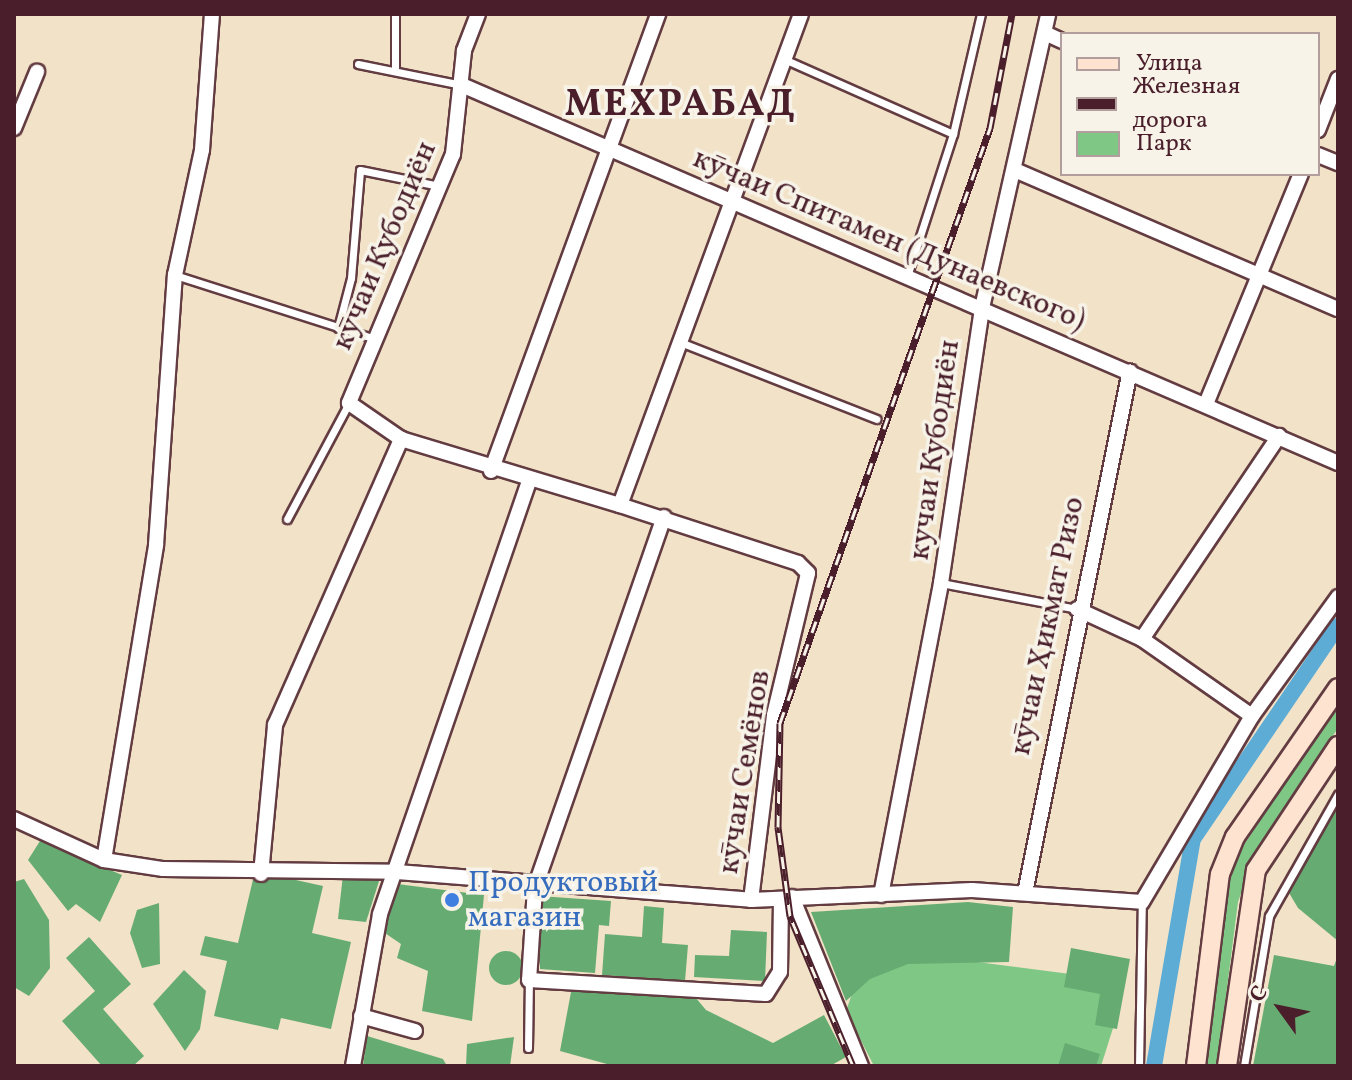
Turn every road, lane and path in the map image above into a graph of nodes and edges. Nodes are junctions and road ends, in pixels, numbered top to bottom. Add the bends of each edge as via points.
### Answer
1 (212, 14) edge
2 (395, 14) edge
3 (478, 14) edge
4 (658, 14) edge
5 (801, 14) edge
6 (981, 14) edge
7 (1048, 14) edge
8 (1045, 33) junction
9 (1060, 40) edge
10 (783, 59) junction
11 (358, 64) dead end
12 (395, 71) junction
13 (37, 72) dead end
14 (1338, 79) edge
15 (464, 86) junction
16 (1320, 125) edge
17 (14, 128) edge
18 (953, 134) junction
19 (605, 149) junction
20 (1017, 171) junction
21 (1300, 176) edge
22 (441, 186) junction
23 (727, 199) junction
24 (1260, 274) junction
25 (175, 275) junction
26 (907, 276) junction
27 (982, 308) junction
28 (1338, 309) edge
29 (338, 328) junction
30 (373, 338) junction
31 (679, 342) junction
32 (1130, 371) junction
33 (349, 403) junction
34 (1206, 404) junction
35 (876, 419) dead end
36 (1279, 436) junction
37 (401, 439) junction
38 (1338, 463) edge
39 (491, 471) junction
40 (529, 482) junction
41 (620, 505) junction
42 (664, 517) junction
43 (287, 519) dead end
44 (941, 583) junction
45 (1338, 597) edge
46 (1077, 609) junction
47 (1142, 639) junction
48 (1338, 688) edge
49 (1252, 716) junction
50 (1338, 746) edge
51 (1338, 794) edge
52 (14, 819) edge
53 (104, 860) junction
54 (397, 872) junction
55 (261, 874) junction
56 (535, 888) junction
57 (1025, 893) junction
58 (881, 895) junction
59 (786, 899) junction
60 (751, 900) junction
61 (1142, 902) junction
62 (529, 980) junction
63 (361, 1016) junction
64 (415, 1031) dead end
65 (528, 1048) dead end
66 (353, 1066) edge
67 (861, 1066) edge
68 (1139, 1066) edge
69 (1196, 1066) edge
70 (1227, 1066) edge
71 (1244, 1066) edge

1 - 25 street via 202,150
2 - 12 lane
3 - 15 street, кӯчаи Қубодиён via 464,51
4 - 19 street
5 - 10 street
6 - 18 lane
7 - 8 street, кучаи Кубодиён
8 - 9 street
8 - 20 street, кучаи Кубодиён
10 - 18 lane
10 - 23 street
11 - 12 lane
12 - 15 lane
13 - 17 street
14 - 16 street
15 - 19 street, кӯчаи Спитамен (Дунаевского)
15 - 22 street, кӯчаи Қубодиён via 459,137
18 - 26 lane
19 - 23 street, кӯчаи Спитамен (Дунаевского)
19 - 39 street
20 - 24 street
20 - 27 street, кучаи Кубодиён
21 - 24 street
22 - 29 lane via 360,170 351,278
22 - 30 street, кӯчаи Қубодиён
23 - 26 street, кӯчаи Спитамен (Дунаевского)
23 - 31 street
24 - 28 street
24 - 34 street
25 - 29 lane
25 - 53 street via 156,545
26 - 27 street, кӯчаи Спитамен (Дунаевского)
27 - 32 street, кӯчаи Спитамен (Дунаевского)
27 - 44 street, кучаи Кубодиён
29 - 30 lane
30 - 33 street, кӯчаи Қубодиён
31 - 35 lane
31 - 41 street
32 - 34 street, кӯчаи Спитамен (Дунаевского)
32 - 46 street, кӯчаи Ҳикмат Ризо
33 - 37 street
33 - 43 lane
34 - 36 street, кӯчаи Спитамен (Дунаевского)
36 - 38 street, кӯчаи Спитамен (Дунаевского)
36 - 47 street
37 - 39 street
37 - 55 street via 275,725
39 - 40 street
40 - 41 street
40 - 54 street
41 - 42 street
42 - 56 street
42 - 60 street, кӯчаи Семёнов via 798,563 810,581 774,715
44 - 46 lane
44 - 58 street, кучаи Кубодиён
45 - 49 street
46 - 47 street
46 - 57 street, кӯчаи Ҳикмат Ризо
47 - 49 street
48 - 69 main road via 1235,837 1220,874
49 - 61 street
50 - 70 main road via 1256,870
51 - 71 lane via 1269,916
52 - 53 street
53 - 55 street
54 - 55 street
54 - 56 street
54 - 63 street via 380,914
56 - 60 street
56 - 62 street
57 - 58 street
57 - 61 street
58 - 59 street
59 - 60 street
59 - 62 street via 780,972 766,994
59 - 67 street
61 - 68 lane
62 - 65 lane
63 - 64 street
63 - 66 street

